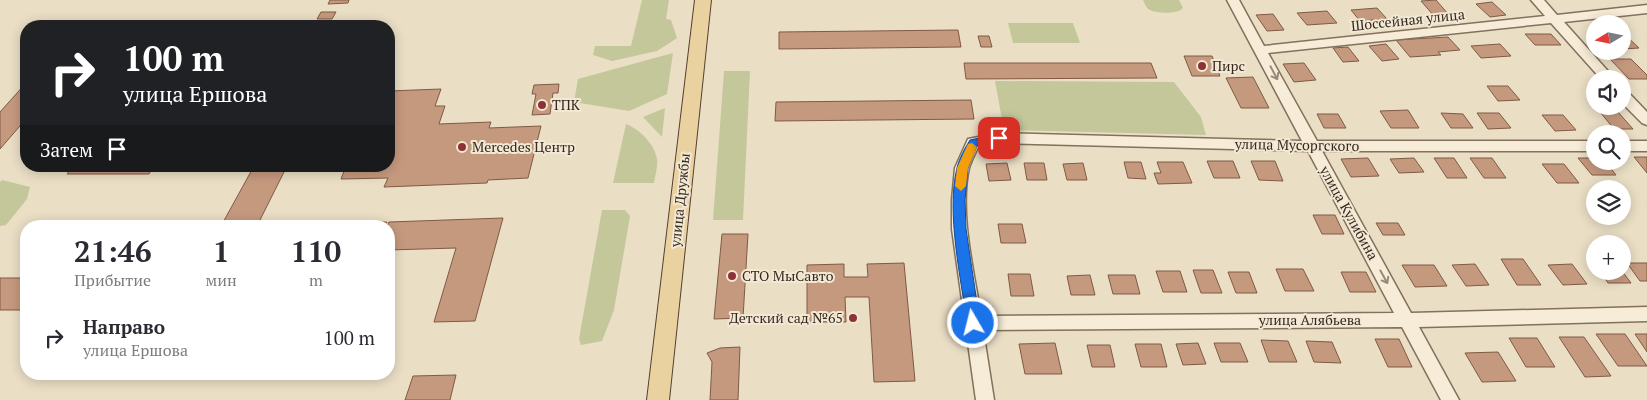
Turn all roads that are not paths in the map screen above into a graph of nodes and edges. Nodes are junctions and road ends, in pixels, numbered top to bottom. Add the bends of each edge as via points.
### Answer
1 (703, 0) edge
2 (1233, 0) edge
3 (1537, 0) edge
4 (1647, 9) edge
5 (1555, 20) junction
6 (1261, 50) junction
7 (1601, 70) edge
8 (1631, 103) edge
9 (1647, 120) edge
10 (1313, 146) junction
11 (1586, 146) edge
12 (1631, 146) edge
13 (1647, 146) edge
14 (1647, 314) edge
15 (1408, 320) junction
16 (973, 323) junction
17 (658, 400) edge
18 (985, 400) edge
19 (1450, 400) edge

1 - 17 main road, улица Дружбы
2 - 6 street, улица Кулибина
3 - 5 street
4 - 5 street, Шоссейная улица
5 - 6 street, Шоссейная улица
5 - 7 street
6 -> 10 street, улица Кулибина
8 - 9 street
10 - 11 street, улица Мусоргского
10 -> 15 street, улица Кулибина
10 - 16 street, улица Мусоргского via 999,138 973,143 962,168 959,200
12 - 13 street
14 - 15 street, улица Алябьева
15 - 16 street, улица Алябьева
15 - 19 street, улица Кулибина
16 - 18 street

